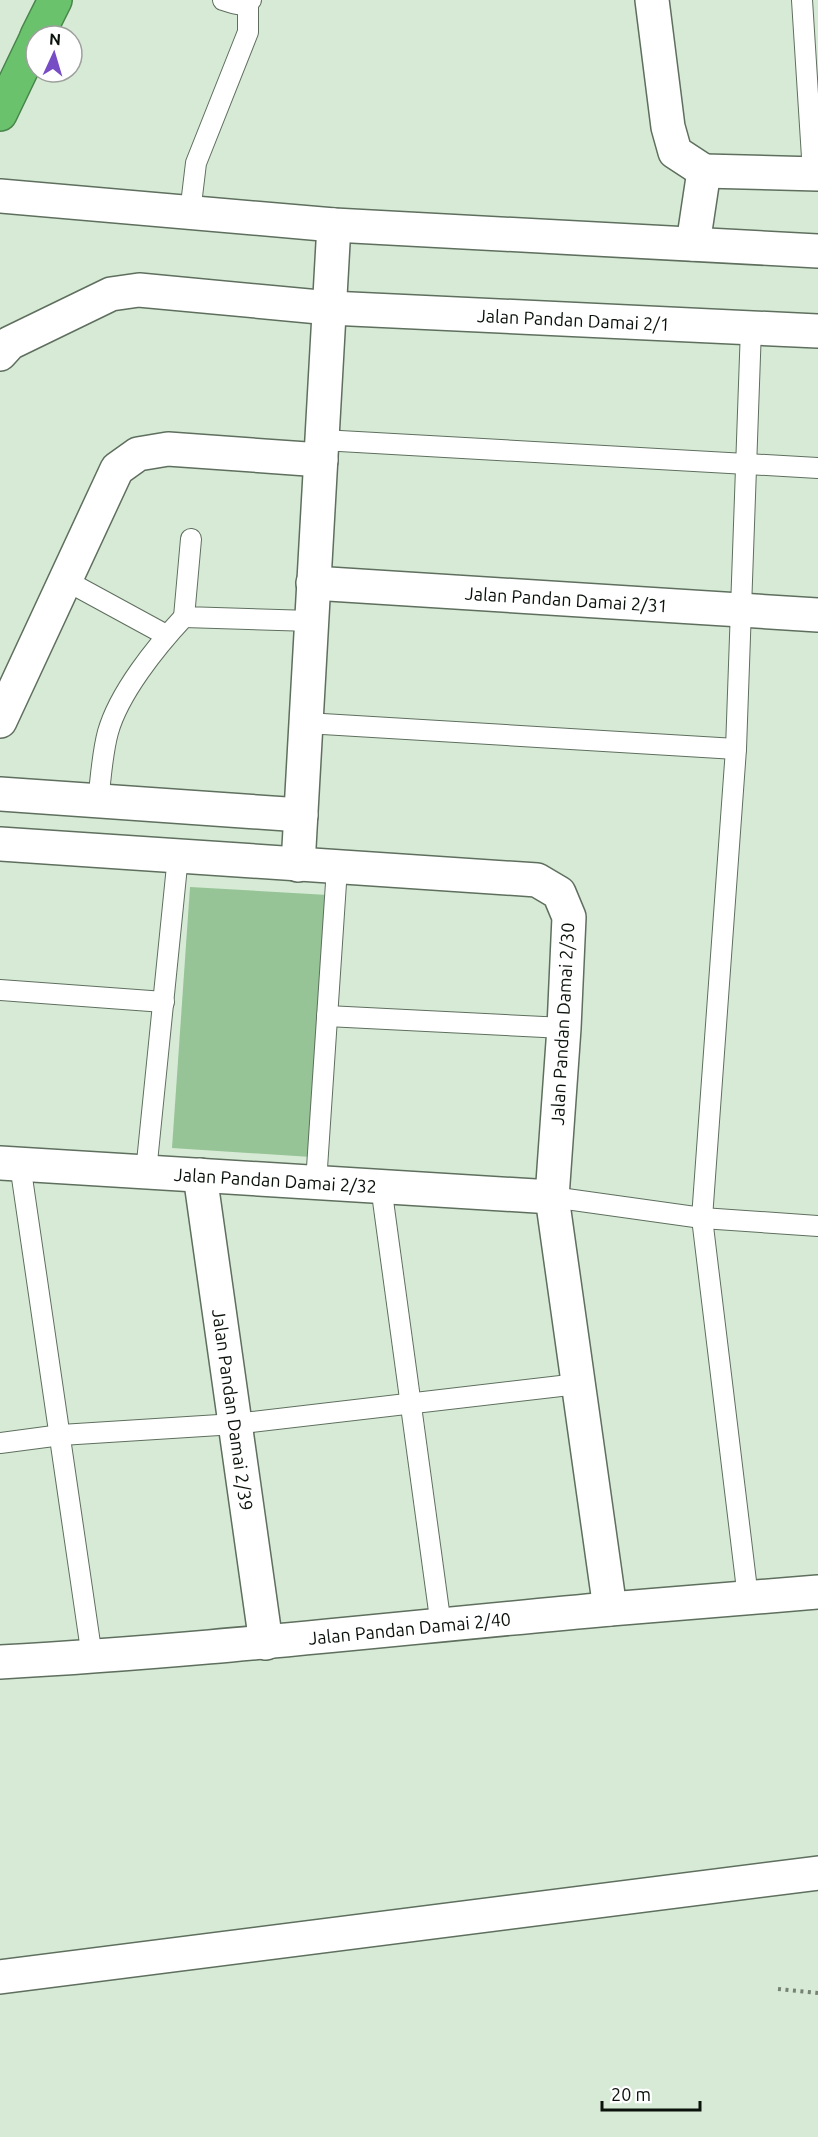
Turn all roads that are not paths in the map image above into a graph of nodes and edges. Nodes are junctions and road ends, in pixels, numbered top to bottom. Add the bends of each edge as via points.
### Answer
1 (55, 0) edge
2 (223, 0) edge
3 (652, 0) edge
4 (802, 0) edge
5 (250, 1) edge
6 (44, 24) edge
7 (24, 65) edge
8 (0, 114) edge
9 (704, 171) junction
10 (815, 173) edge
11 (0, 196) edge
12 (190, 213) junction
13 (334, 225) junction
14 (693, 244) junction
15 (818, 250) edge
16 (330, 308) junction
17 (751, 328) junction
18 (818, 331) edge
19 (0, 354) edge
20 (321, 450) junction
21 (746, 464) junction
22 (818, 468) edge
23 (191, 539) dead end
24 (65, 580) junction
25 (313, 583) junction
26 (741, 610) junction
27 (818, 615) edge
28 (184, 616) junction
29 (311, 621) junction
30 (166, 635) junction
31 (0, 720) edge
32 (306, 723) junction
33 (736, 749) junction
34 (0, 794) edge
35 (98, 801) junction
36 (301, 815) junction
37 (0, 844) edge
38 (178, 856) junction
39 (298, 865) junction
40 (337, 868) junction
41 (0, 990) edge
42 (164, 1002) junction
43 (327, 1016) junction
44 (564, 1028) junction
45 (10, 1163) edge
46 (146, 1172) junction
47 (200, 1175) junction
48 (316, 1182) junction
49 (381, 1186) junction
50 (552, 1197) junction
51 (702, 1218) junction
52 (818, 1226) edge
53 (578, 1384) junction
54 (411, 1404) junction
55 (235, 1424) junction
56 (61, 1435) junction
57 (0, 1443) edge
58 (818, 1592) edge
59 (748, 1598) junction
60 (610, 1609) junction
61 (441, 1626) junction
62 (266, 1643) junction
63 (92, 1657) junction
64 (0, 1662) edge
65 (818, 1873) edge
66 (0, 1977) edge

1 - 6 highway
2 - 5 lane via 239,4
3 - 9 street via 668,127 675,152
4 - 10 lane
5 - 12 lane via 248,32 196,163
7 - 8 highway
9 - 10 street
9 - 14 street
11 - 12 street
12 - 13 street
13 - 14 street
13 - 16 street
14 - 15 street
16 - 17 street, Jalan Pandan Damai 2/1
16 - 19 street, Jalan Pandan Damai 2/1 via 139,290 111,294 10,343
16 - 20 street
17 - 18 street, Jalan Pandan Damai 2/1
17 - 21 lane
20 - 21 lane
20 - 24 street via 168,450 138,454 117,469
20 - 25 street
21 - 22 lane
21 - 26 lane
23 - 28 lane
24 - 30 lane
24 - 31 street
25 - 26 street, Jalan Pandan Damai 2/31
25 - 29 street
26 - 27 street, Jalan Pandan Damai 2/31
26 - 33 lane
28 - 29 lane
28 - 30 lane
29 - 32 street
30 - 35 lane via 117,708 105,749
32 - 33 lane
32 - 36 street
33 - 51 lane
34 - 35 street
35 - 36 street
36 - 39 street
37 - 38 street, Jalan Pandan Damai 2/30
38 - 39 street, Jalan Pandan Damai 2/30
38 - 42 lane
39 - 40 street, Jalan Pandan Damai 2/30
40 - 43 lane
40 - 44 street, Jalan Pandan Damai 2/30 via 537,880 559,892 569,917
41 - 42 lane
42 - 46 lane
43 - 44 lane
43 - 48 lane
44 - 50 street, Jalan Pandan Damai 2/30
45 - 46 street, Jalan Pandan Damai 2/32
45 - 56 lane
46 - 47 street, Jalan Pandan Damai 2/32
47 - 48 street, Jalan Pandan Damai 2/32
47 - 55 street, Jalan Pandan Damai 2/39
48 - 49 street, Jalan Pandan Damai 2/32
49 - 50 street, Jalan Pandan Damai 2/32
49 - 54 lane
50 - 51 lane
50 - 53 street, Jalan Pandan Damai 2/30
51 - 52 lane
51 - 59 lane
53 - 54 lane
53 - 60 street, Jalan Pandan Damai 2/30
54 - 55 lane
54 - 61 lane
55 - 56 lane
55 - 62 street, Jalan Pandan Damai 2/39
56 - 57 lane
56 - 63 lane
58 - 59 street, Jalan Pandan Damai 2/40
59 - 60 street, Jalan Pandan Damai 2/40
60 - 61 street, Jalan Pandan Damai 2/40
61 - 62 street, Jalan Pandan Damai 2/40
62 - 63 street, Jalan Pandan Damai 2/40
63 - 64 street, Jalan Pandan Damai 2/40
65 - 66 street

